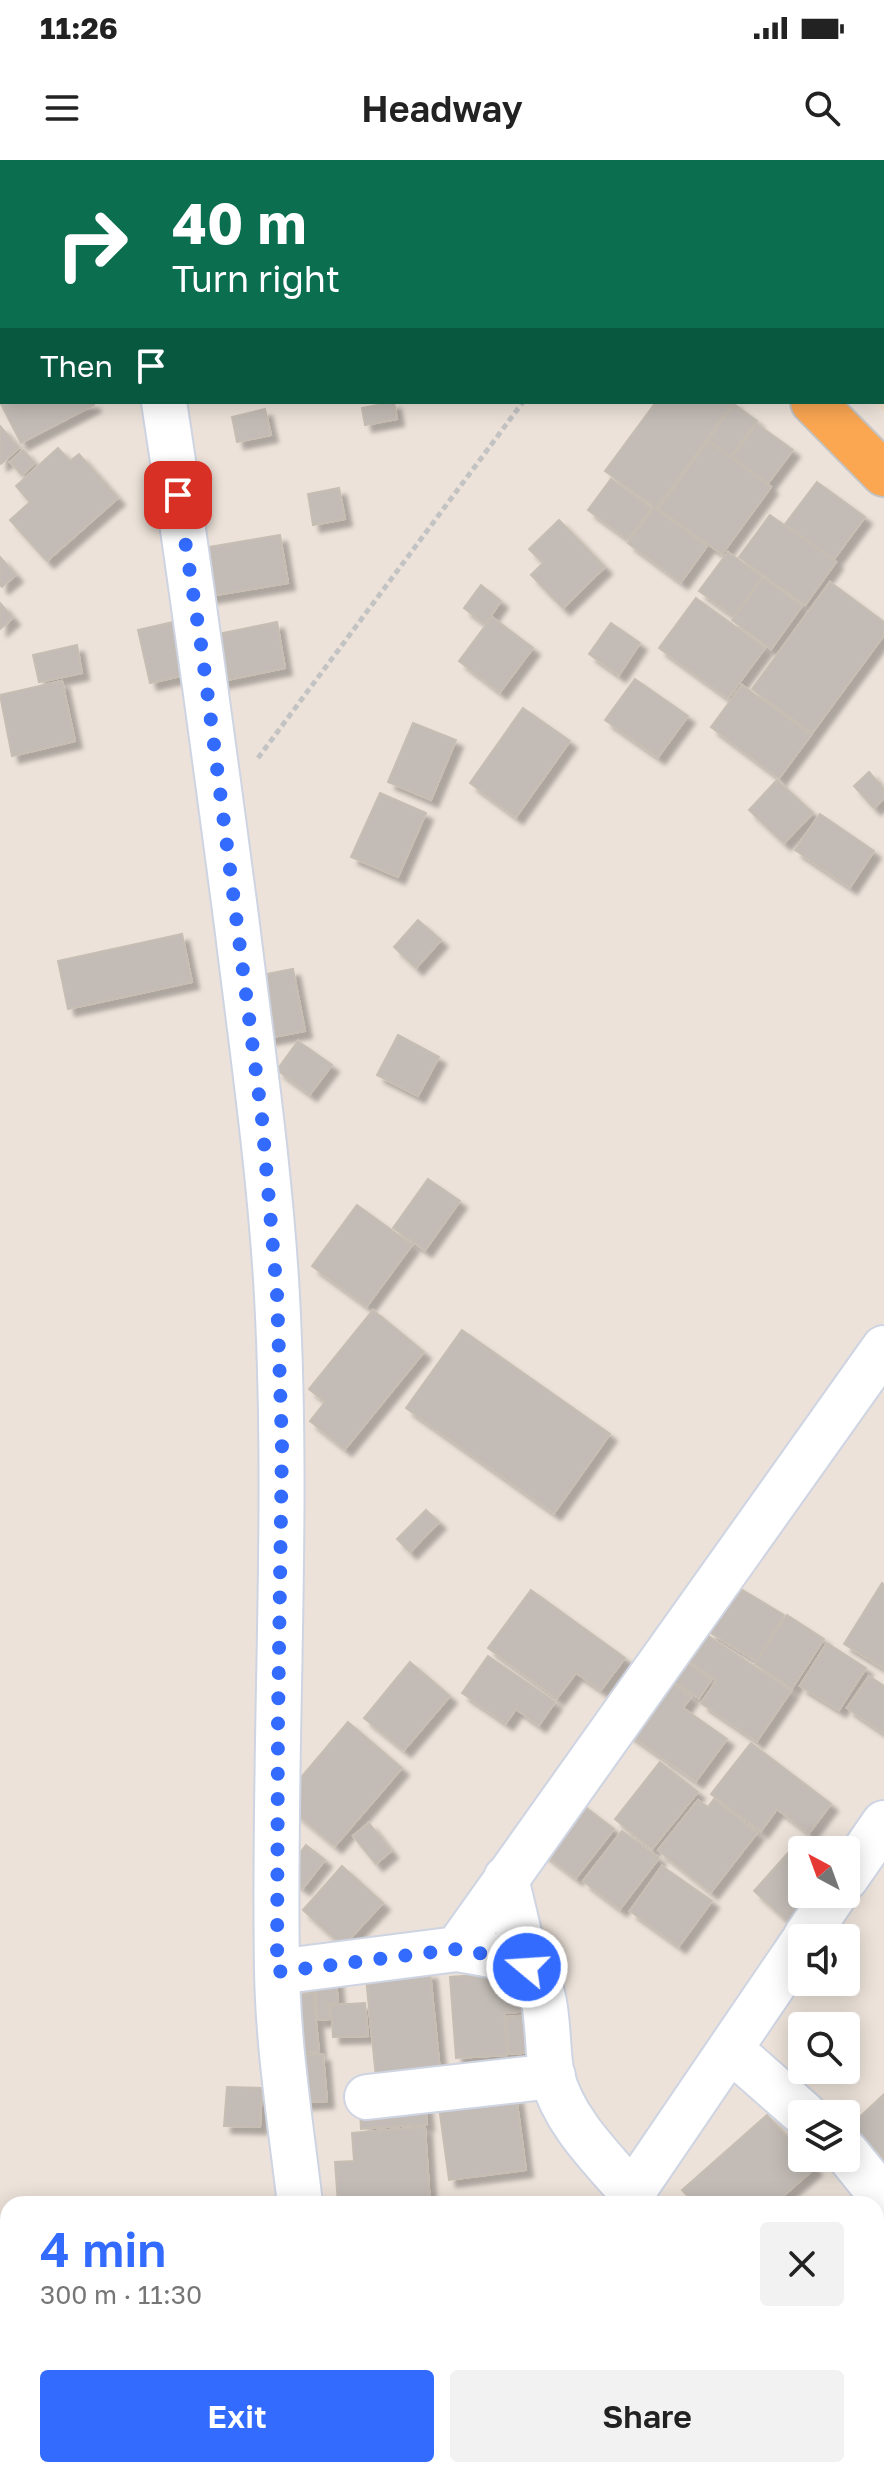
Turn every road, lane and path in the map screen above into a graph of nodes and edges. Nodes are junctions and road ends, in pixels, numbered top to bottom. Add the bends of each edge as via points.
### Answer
1 (164, 404) edge
2 (522, 404) edge
3 (815, 404) edge
4 (884, 474) edge
5 (222, 807) junction
6 (884, 1348) edge
7 (884, 1823) edge
8 (860, 1858) edge
9 (506, 1878) junction
10 (457, 1949) junction
11 (788, 1964) edge
12 (527, 1967) junction
13 (277, 1972) junction
14 (730, 2049) junction
15 (553, 2076) junction
16 (367, 2097) dead end
17 (788, 2100) edge
18 (860, 2169) edge
19 (299, 2196) edge
20 (628, 2196) edge
21 (631, 2196) edge
22 (882, 2196) edge

1 - 5 street
2 - 5 path
3 - 4 highway
5 - 13 street via 262,1119 277,1294 282,1444
6 - 9 street
7 - 8 street
9 - 10 street
9 - 12 street
10 - 12 street
10 - 13 street
11 - 14 street
12 - 15 street via 541,1987
13 - 19 street
14 - 17 street
14 - 21 street
15 - 16 street
15 - 20 street via 580,2132
18 - 22 street

